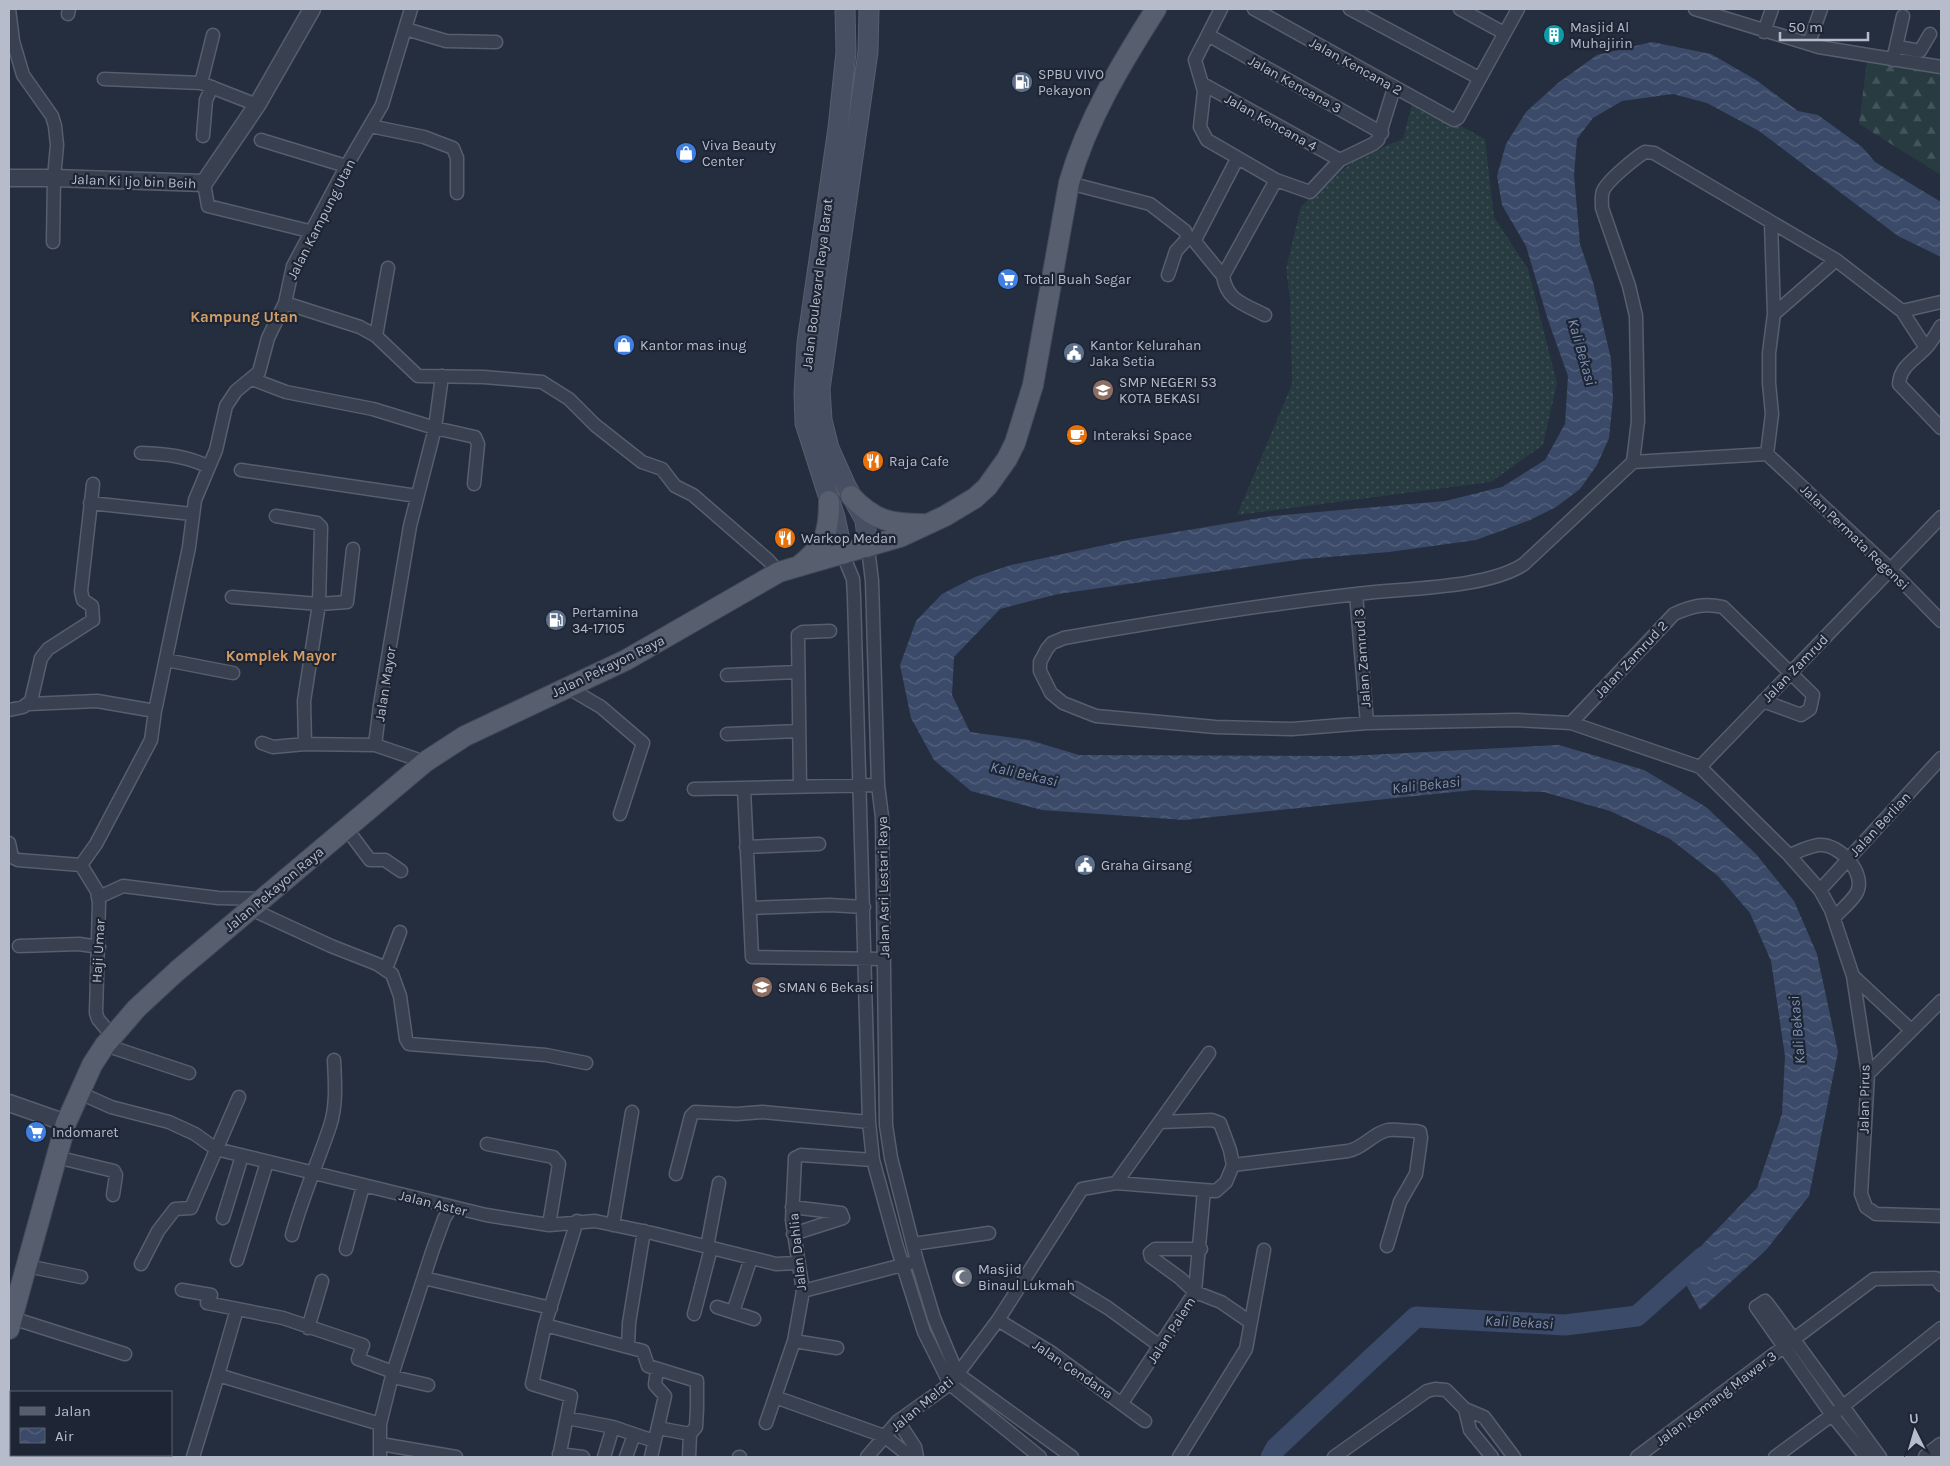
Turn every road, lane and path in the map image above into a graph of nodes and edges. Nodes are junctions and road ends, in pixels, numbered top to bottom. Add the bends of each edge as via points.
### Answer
1 (9, 9) edge
2 (312, 9) edge
3 (411, 9) edge
4 (845, 9) edge
5 (869, 9) edge
6 (1156, 9) edge
7 (1221, 9) edge
8 (1254, 9) edge
9 (1350, 9) edge
10 (1460, 9) edge
11 (1518, 9) edge
12 (1695, 9) edge
13 (1772, 9) edge
14 (1822, 9) edge
15 (1723, 13) edge
16 (1903, 16) dead end
17 (406, 29) junction
18 (1764, 32) junction
19 (1504, 33) junction
20 (1930, 34) dead end
21 (213, 35) dead end
22 (1208, 35) junction
23 (496, 42) dead end
24 (1808, 43) junction
25 (1898, 47) junction
26 (1920, 57) junction
27 (1894, 60) junction
28 (1941, 67) edge
29 (1479, 78) junction
30 (104, 79) dead end
31 (1202, 84) junction
32 (207, 85) junction
33 (1394, 88) junction
34 (257, 105) junction
35 (370, 126) junction
36 (1382, 133) junction
37 (203, 136) dead end
38 (262, 140) dead end
39 (1237, 159) junction
40 (1340, 160) junction
41 (346, 166) junction
42 (9, 178) edge
43 (54, 178) junction
44 (1276, 180) junction
45 (204, 183) junction
46 (1069, 183) junction
47 (457, 193) dead end
48 (1771, 223) junction
49 (313, 232) junction
50 (53, 242) dead end
51 (1836, 260) junction
52 (388, 268) dead end
53 (1168, 275) dead end
54 (1223, 276) junction
55 (1941, 302) edge
56 (285, 303) junction
57 (1902, 310) junction
58 (1774, 314) junction
59 (1264, 315) dead end
60 (1941, 326) edge
61 (376, 336) junction
62 (816, 344) junction
63 (1926, 348) junction
64 (442, 376) junction
65 (252, 379) junction
66 (435, 428) junction
67 (1941, 428) edge
68 (142, 453) dead end
69 (1767, 454) junction
70 (1634, 462) junction
71 (209, 467) junction
72 (241, 470) dead end
73 (93, 484) dead end
74 (474, 484) dead end
75 (418, 496) junction
76 (854, 502) junction
77 (90, 503) junction
78 (832, 509) junction
79 (192, 514) junction
80 (276, 516) dead end
81 (1941, 517) edge
82 (926, 524) junction
83 (868, 548) junction
84 (353, 549) dead end
85 (843, 555) junction
86 (1890, 569) junction
87 (788, 570) junction
88 (1356, 594) junction
89 (232, 596) dead end
90 (872, 596) junction
91 (854, 597) junction
92 (319, 604) junction
93 (1941, 621) edge
94 (830, 631) dead end
95 (166, 660) junction
96 (855, 671) junction
97 (874, 671) junction
98 (798, 672) junction
99 (1790, 672) junction
100 (233, 673) dead end
101 (726, 675) dead end
102 (567, 687) junction
103 (1763, 701) junction
104 (29, 704) junction
105 (9, 710) edge
106 (154, 711) junction
107 (1367, 723) junction
108 (1571, 723) junction
109 (799, 731) junction
110 (727, 734) dead end
111 (262, 743) dead end
112 (304, 744) junction
113 (375, 746) junction
114 (1941, 758) edge
115 (425, 762) junction
116 (1700, 767) junction
117 (859, 785) junction
118 (878, 785) junction
119 (800, 787) junction
120 (694, 789) dead end
121 (744, 789) junction
122 (620, 814) dead end
123 (346, 828) junction
124 (9, 843) edge
125 (819, 844) dead end
126 (746, 847) junction
127 (1789, 855) junction
128 (1848, 859) junction
129 (81, 865) junction
130 (401, 871) dead end
131 (1820, 890) junction
132 (99, 897) junction
133 (257, 904) junction
134 (864, 907) junction
135 (750, 908) junction
136 (1834, 918) junction
137 (400, 932) dead end
138 (19, 946) dead end
139 (99, 947) junction
140 (865, 958) junction
141 (884, 959) junction
142 (386, 969) junction
143 (1853, 976) junction
144 (1941, 1001) edge
145 (1911, 1030) junction
146 (867, 1031) junction
147 (884, 1031) junction
148 (108, 1041) junction
149 (1209, 1053) dead end
150 (334, 1060) dead end
151 (586, 1063) dead end
152 (188, 1073) dead end
153 (1868, 1074) junction
154 (80, 1093) junction
155 (238, 1097) dead end
156 (9, 1103) edge
157 (632, 1112) dead end
158 (869, 1122) junction
159 (1160, 1122) junction
160 (66, 1123) junction
161 (487, 1144) dead end
162 (216, 1149) junction
163 (242, 1156) junction
164 (56, 1157) junction
165 (873, 1160) junction
166 (267, 1162) junction
167 (1233, 1165) junction
168 (312, 1174) junction
169 (676, 1174) dead end
170 (719, 1183) dead end
171 (1116, 1184) junction
172 (363, 1186) junction
173 (1204, 1190) junction
174 (113, 1195) dead end
175 (902, 1204) junction
176 (792, 1207) junction
177 (451, 1208) junction
178 (886, 1209) junction
179 (1941, 1216) edge
180 (223, 1218) dead end
181 (577, 1221) junction
182 (549, 1225) junction
183 (614, 1225) junction
184 (644, 1231) junction
185 (989, 1233) dead end
186 (793, 1234) junction
187 (292, 1235) dead end
188 (913, 1244) junction
189 (1387, 1246) dead end
190 (709, 1247) junction
191 (346, 1249) dead end
192 (1201, 1249) junction
193 (1264, 1250) dead end
194 (750, 1258) junction
195 (238, 1260) dead end
196 (917, 1261) junction
197 (797, 1263) junction
198 (141, 1264) dead end
199 (27, 1266) junction
200 (903, 1266) junction
201 (81, 1277) dead end
202 (424, 1278) junction
203 (322, 1281) dead end
204 (1939, 1281) edge
205 (1075, 1288) dead end
206 (182, 1290) dead end
207 (803, 1291) junction
208 (1195, 1292) junction
209 (551, 1308) junction
210 (717, 1308) dead end
211 (237, 1309) junction
212 (732, 1312) junction
213 (694, 1314) dead end
214 (1251, 1318) junction
215 (754, 1319) dead end
216 (998, 1320) junction
217 (10, 1324) edge
218 (546, 1325) junction
219 (308, 1328) junction
220 (1941, 1328) edge
221 (1795, 1338) junction
222 (794, 1341) junction
223 (1160, 1346) junction
224 (628, 1347) junction
225 (1784, 1347) junction
226 (837, 1348) dead end
227 (124, 1354) dead end
228 (657, 1369) junction
229 (958, 1373) junction
230 (393, 1374) junction
231 (218, 1375) junction
232 (428, 1384) dead end
233 (950, 1384) junction
234 (775, 1396) junction
235 (1122, 1403) junction
236 (1843, 1406) junction
237 (1465, 1409) junction
238 (1832, 1415) junction
239 (567, 1418) junction
240 (898, 1421) junction
241 (1145, 1421) dead end
242 (766, 1422) dead end
243 (380, 1424) junction
244 (612, 1427) junction
245 (658, 1428) junction
246 (690, 1434) junction
247 (634, 1435) junction
248 (884, 1436) junction
249 (1044, 1439) junction
250 (654, 1441) junction
251 (381, 1444) junction
252 (1941, 1446) edge
253 (559, 1455) edge
254 (1036, 1456) edge
255 (192, 1457) edge
256 (380, 1457) edge
257 (456, 1457) edge
258 (583, 1457) edge
259 (604, 1457) edge
260 (626, 1457) edge
261 (651, 1457) edge
262 (689, 1457) edge
263 (867, 1457) edge
264 (916, 1457) edge
265 (1072, 1457) edge
266 (1179, 1457) edge
267 (1334, 1457) edge
268 (1492, 1457) edge
269 (1514, 1457) edge
270 (1637, 1457) edge
271 (1775, 1457) edge
272 (1866, 1457) edge
273 (1880, 1457) edge
274 (1927, 1457) edge

1 - 43 street via 13,41 23,75 52,116 55,126
2 - 34 street, Jalan Ki Ijo bin Beih
3 - 17 street, Jalan Kampung Utan
4 - 62 main road, Jalan Boulevard Raya Barat via 846,52
5 - 62 main road, Jalan Boulevard Raya Barat via 868,52
6 - 46 main road, Jalan Pekayon Raya via 1088,127
7 - 22 street
8 - 33 street, Jalan Kencana 2
9 - 29 street
10 - 19 street
11 - 19 street
12 - 15 street
13 - 18 street
14 - 24 street
15 - 18 street
16 - 25 street
17 - 23 street via 446,42
17 - 35 street, Jalan Kampung Utan via 392,64 382,105
18 - 24 street
19 - 29 street
20 - 26 street
21 - 32 street
22 - 31 street via 1195,60
22 - 36 street, Jalan Kencana 3
24 - 27 street via 1819,48
25 - 26 street
25 - 27 street
26 - 27 street
26 - 28 street
29 - 33 street, Jalan Kencana 2 via 1456,120
30 - 32 street
31 - 39 street via 1200,127 1207,140
31 - 40 street, Jalan Kencana 4
32 - 34 street
32 - 37 street
33 - 36 street
34 - 45 street, Jalan Ki Ijo bin Beih
35 - 41 street, Jalan Kampung Utan
35 - 47 street via 453,148 457,158
36 - 40 street via 1373,144
38 - 41 street
39 - 44 street
39 - 54 street via 1196,238 1196,243
40 - 44 street via 1314,190 1305,191
41 - 49 street, Jalan Kampung Utan
42 - 43 street, Jalan Ki Ijo bin Beih
43 - 45 street, Jalan Ki Ijo bin Beih
43 - 50 street
44 - 54 street
45 - 49 street via 208,206
46 - 53 street via 1150,204 1185,231 1188,238 1176,251
46 - 82 main road, Jalan Pekayon Raya via 1033,385 1015,443 998,473 975,498
48 - 51 street
48 - 58 street
48 - 70 street via 1651,152 1642,154 1603,190 1602,208 1636,316 1638,421
49 - 56 street, Jalan Kampung Utan via 294,266
51 - 57 street
51 - 58 street
52 - 61 street
54 - 59 street via 1230,297
55 - 57 street
56 - 61 street via 346,321
56 - 65 street, Jalan Kampung Utan via 268,338 262,366
57 - 63 street
58 - 69 street via 1769,353 1772,414
60 - 63 street
61 - 64 street via 415,374
62 - 76 main road, Jalan Boulevard Raya Barat via 822,420 829,448
62 - 78 main road, Jalan Boulevard Raya Barat via 804,393 805,423
63 - 67 street via 1905,367 1899,384
64 - 66 street, Jalan Mayor
64 - 87 street via 542,382 569,399 642,462 662,469 675,486 693,495 768,560
65 - 66 street via 286,392 373,409
65 - 71 street via 236,391 226,406
66 - 74 street via 477,440
66 - 75 street, Jalan Mayor
68 - 71 street via 177,456
69 - 70 street
69 - 86 street, Jalan Permata Regensi
70 - 88 street via 1524,564 1510,573 1482,581
71 - 79 street
72 - 75 street
73 - 77 street
75 - 113 street, Jalan Mayor
76 - 78 main road via 847,516
76 - 82 main road via 884,520 898,524
76 - 83 main road, Jalan Boulevard Raya Barat via 865,520
77 - 79 street
77 - 104 street via 81,591 83,600 92,606 93,620 48,649 41,658
78 - 85 main road, Jalan Boulevard Raya Barat
78 - 87 main road via 825,537 814,554
79 - 95 street via 189,547
80 - 92 street via 317,523 321,527
81 - 86 street, Jalan Zamrud
82 - 83 main road, Jalan Pekayon Raya
83 - 85 main road, Jalan Pekayon Raya
83 - 90 street, Jalan Asri Lestari Raya
84 - 92 street via 347,602
85 - 87 main road, Jalan Pekayon Raya
85 - 91 street, Jalan Asri Lestari Raya via 853,579
86 - 93 street, Jalan Permata Regensi
86 - 99 street, Jalan Zamrud
87 - 102 main road, Jalan Pekayon Raya via 626,660
88 - 107 street, Jalan Zamrud 3
88 - 107 street via 1064,638 1047,649 1040,662 1040,671 1051,693 1062,703 1096,716 1215,728 1292,729
89 - 92 street
90 - 91 street via 864,589
90 - 97 street, Jalan Asri Lestari Raya
91 - 96 street, Jalan Asri Lestari Raya
92 - 112 street via 304,701
94 - 98 street via 799,634
95 - 100 street
95 - 106 street
96 - 97 street
96 - 117 street, Jalan Asri Lestari Raya
97 - 118 street, Jalan Asri Lestari Raya
98 - 101 street
98 - 109 street
99 - 103 street, Jalan Zamrud
99 - 103 street, Jalan Zamrud 2 via 1812,691 1808,712 1797,716
99 - 108 street, Jalan Zamrud 2 via 1723,607 1708,604 1691,606 1674,614
102 - 115 main road, Jalan Pekayon Raya via 465,736
102 - 122 street via 601,708 643,743
103 - 116 street, Jalan Zamrud
104 - 105 street
104 - 106 street via 97,702
106 - 129 street via 152,740 96,844
107 - 108 street via 1518,720
108 - 116 street
109 - 110 street
109 - 119 street
111 - 112 street via 273,747
112 - 113 street
113 - 115 street
114 - 128 street, Jalan Berlian
115 - 123 main road, Jalan Pekayon Raya
116 - 127 street, Jalan Pirus
117 - 118 street
117 - 119 street
117 - 134 street, Jalan Asri Lestari Raya
118 - 141 street, Jalan Asri Lestari Raya via 882,817
119 - 121 street
120 - 121 street
121 - 126 street
123 - 130 street via 370,860 385,860
123 - 133 main road, Jalan Pekayon Raya
124 - 129 street via 12,857 18,860
125 - 126 street
126 - 135 street
127 - 128 street via 1820,845 1830,847
127 - 131 street, Jalan Pirus
128 - 131 street, Jalan Berlian
128 - 136 street via 1859,882 1856,894
129 - 132 street, Haji Umar
131 - 136 street, Jalan Pirus
132 - 133 street via 123,886
132 - 139 street, Haji Umar
133 - 142 street
133 - 148 main road, Jalan Pekayon Raya via 177,971 137,1008
134 - 135 street
134 - 140 street, Jalan Asri Lestari Raya
135 - 140 street via 750,954 754,958
136 - 143 street, Jalan Pirus
137 - 142 street
138 - 139 street via 79,944
139 - 148 street, Haji Umar via 96,1008
140 - 141 street
140 - 146 street, Jalan Asri Lestari Raya
141 - 147 street, Jalan Asri Lestari Raya
142 - 151 street via 397,984 409,1044 542,1054
143 - 145 street
143 - 153 street, Jalan Pirus
144 - 145 street
145 - 153 street
146 - 147 street
146 - 158 street, Jalan Asri Lestari Raya
147 - 175 street, Jalan Asri Lestari Raya via 886,1125
148 - 152 street
148 - 154 main road, Jalan Pekayon Raya via 92,1065
149 - 159 street
150 - 168 street via 334,1110
153 - 179 street, Jalan Pirus via 1861,1194 1866,1207 1876,1214
154 - 160 main road, Jalan Pekayon Raya
154 - 162 street, Jalan Aster via 111,1107 169,1122 195,1134
155 - 162 street
156 - 160 street
157 - 183 street
158 - 165 street, Jalan Asri Lestari Raya
158 - 169 street via 762,1112 695,1112 691,1116
159 - 167 street via 1212,1120 1220,1123
159 - 171 street
160 - 164 main road, Jalan Pekayon Raya
161 - 182 street via 553,1157 559,1164
162 - 163 street, Jalan Aster
162 - 198 street via 191,1208 175,1209 158,1231
163 - 166 street, Jalan Aster
163 - 180 street
164 - 174 street via 114,1171
164 - 199 main road, Jalan Pekayon Raya
165 - 176 street, Jalan Dahlia via 796,1156
165 - 178 street, Jalan Asri Lestari Raya
166 - 168 street, Jalan Aster
166 - 195 street
167 - 173 street via 1220,1189
167 - 189 street via 1348,1152 1362,1148 1387,1130 1420,1132 1416,1174 1400,1202
168 - 172 street, Jalan Aster
168 - 187 street
170 - 190 street
171 - 173 street
171 - 216 street, Jalan Melati via 1080,1190
172 - 177 street, Jalan Aster
172 - 191 street
173 - 192 street, Jalan Palem
175 - 178 street
175 - 188 street, Jalan Asri Lestari Raya
176 - 186 street, Jalan Dahlia
176 - 186 street via 841,1213 843,1218
177 - 182 street, Jalan Aster
177 - 202 street via 444,1219
178 - 200 street, Jalan Asri Lestari Raya
181 - 182 street, Jalan Aster
181 - 183 street, Jalan Aster
181 - 209 street
183 - 184 street, Jalan Aster
184 - 190 street, Jalan Aster
184 - 224 street
185 - 188 street
186 - 197 street, Jalan Dahlia
188 - 196 street, Jalan Asri Lestari Raya
190 - 194 street, Jalan Aster
190 - 213 street
192 - 208 street, Jalan Palem
192 - 208 street via 1155,1249 1150,1253
193 - 214 street
194 - 197 street, Jalan Aster via 776,1264
194 - 212 street
196 - 200 street
196 - 229 street, Jalan Asri Lestari Raya via 934,1318
197 - 207 street, Jalan Dahlia
199 - 201 street
199 - 217 main road, Jalan Pekayon Raya
200 - 207 street
200 - 233 street, Jalan Asri Lestari Raya via 924,1332
202 - 209 street
202 - 230 street
203 - 219 street
204 - 221 street, Jalan Kemang Mawar 3 via 1874,1279
205 - 223 street
206 - 211 street via 211,1295 207,1303
207 - 222 street, Jalan Dahlia
208 - 214 street
208 - 223 street, Jalan Palem
209 - 218 street
210 - 212 street
211 - 219 street via 283,1318
211 - 231 street
212 - 215 street
214 - 266 street via 1246,1349
216 - 229 street, Jalan Melati
216 - 235 street, Jalan Cendana via 1052,1353
217 - 227 street
218 - 224 street
218 - 239 street via 532,1384 570,1395 572,1399
219 - 230 street via 363,1345 358,1359
220 - 236 street
221 - 225 street, Jalan Kemang Mawar 3
221 - 225 street via 1768,1303 1765,1301 1755,1309
221 - 236 street
222 - 226 street
222 - 234 street, Jalan Dahlia
223 - 235 street, Jalan Palem
224 - 228 street via 642,1351 648,1366
225 - 238 street
225 - 270 street, Jalan Kemang Mawar 3
228 - 245 street via 655,1385 665,1396
228 - 246 street via 697,1381 696,1427
229 - 233 street, Jalan Melati
229 - 249 street, Jalan Asri Lestari Raya
230 - 232 street
230 - 243 street
231 - 243 street
231 - 255 street
233 - 240 street, Jalan Melati
233 - 254 street, Jalan Asri Lestari Raya
234 - 242 street, Jalan Dahlia
234 - 248 street
235 - 241 street, Jalan Cendana
236 - 238 street
236 - 273 street
237 - 267 street via 1446,1390 1427,1391
237 - 268 street via 1470,1430
237 - 269 street via 1486,1418
238 - 271 street
238 - 272 street
239 - 244 street
239 - 253 street
240 - 248 street, Jalan Melati
240 - 264 street via 915,1447
243 - 251 street
244 - 247 street
244 - 259 street
245 - 246 street
245 - 250 street
246 - 262 street
247 - 250 street
247 - 260 street
248 - 263 street, Jalan Melati
248 - 264 street via 906,1454
249 - 254 street
249 - 265 street, Jalan Asri Lestari Raya
250 - 261 street
251 - 256 street
251 - 257 street
252 - 274 street
253 - 258 street

